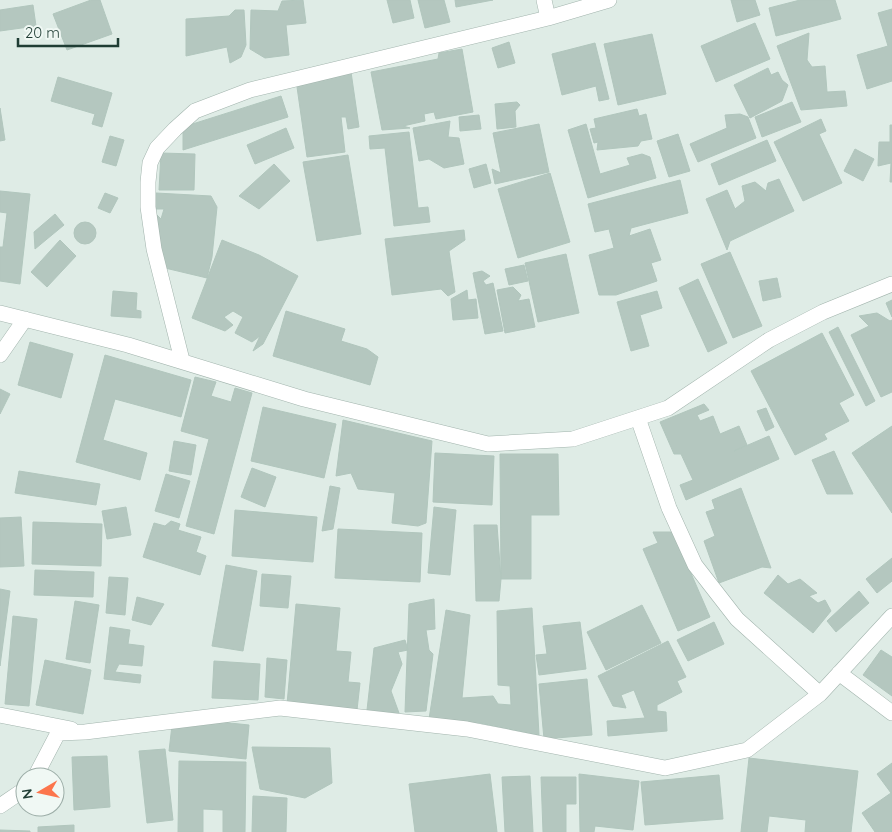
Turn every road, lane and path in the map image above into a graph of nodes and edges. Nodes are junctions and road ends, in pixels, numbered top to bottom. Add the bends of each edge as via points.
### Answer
1 (544, 0) edge
2 (609, 0) edge
3 (548, 18) junction
4 (892, 284) edge
5 (0, 313) edge
6 (24, 319) junction
7 (0, 355) edge
8 (182, 360) junction
9 (638, 418) junction
10 (892, 616) edge
11 (839, 673) junction
12 (820, 694) junction
13 (892, 713) edge
14 (0, 715) edge
15 (85, 732) junction
16 (40, 767) edge
17 (15, 796) edge
18 (0, 806) edge

1 - 3 street
2 - 3 street
3 - 8 street via 250,90 195,111 175,129 157,148 150,163 148,207 154,249
4 - 9 street via 824,312 769,340 668,408
5 - 6 street
6 - 7 street
6 - 8 street
8 - 9 street via 304,398 488,444 573,439
9 - 12 street via 669,508 695,564 737,619
10 - 11 street
11 - 12 street
11 - 13 street
12 - 15 street via 747,750 665,768 467,729 280,708
14 - 15 street
15 - 16 street via 58,733
17 - 18 street

